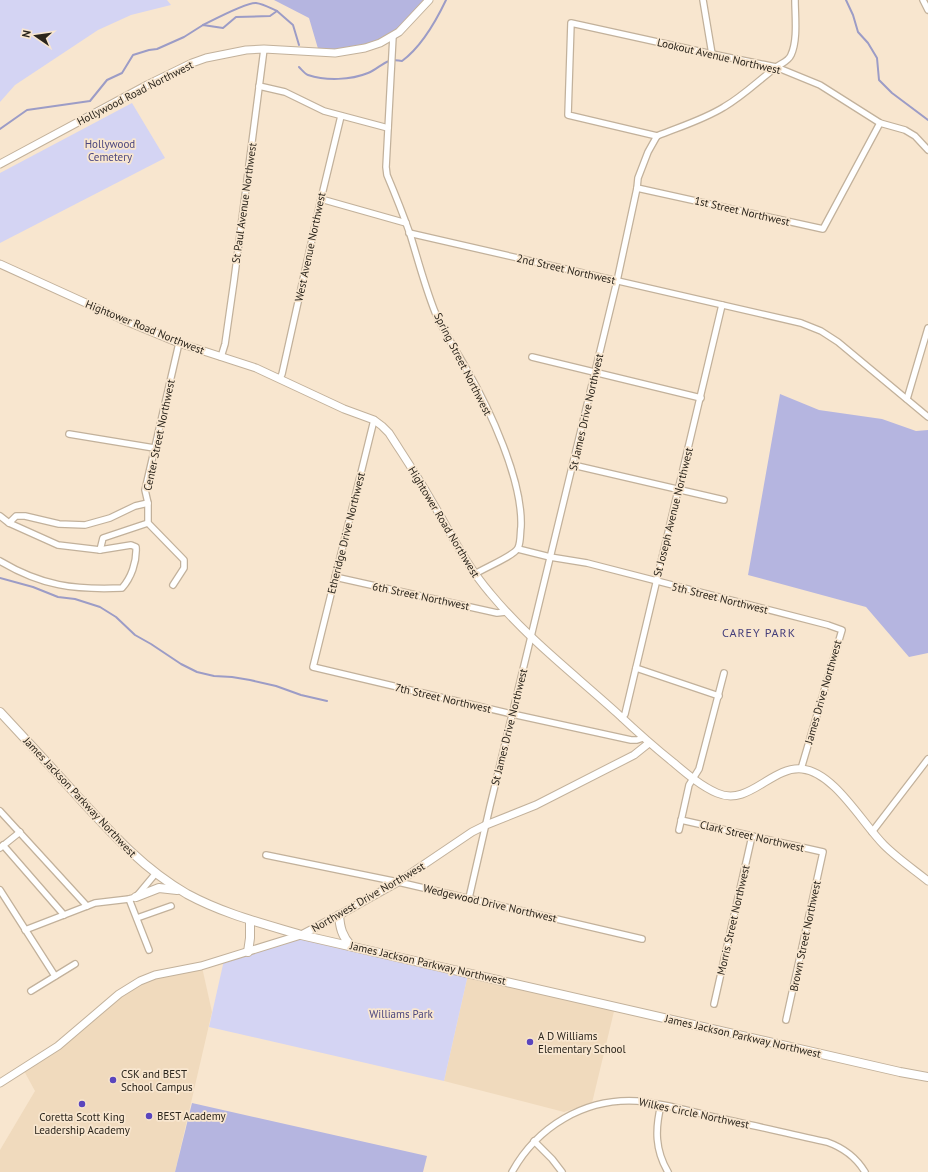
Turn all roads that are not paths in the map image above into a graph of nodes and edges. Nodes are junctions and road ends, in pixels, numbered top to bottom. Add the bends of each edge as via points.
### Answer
1 (429, 0) edge
2 (703, 0) edge
3 (795, 0) edge
4 (923, 0) edge
5 (928, 10) edge
6 (394, 36) junction
7 (264, 49) junction
8 (712, 54) junction
9 (776, 67) junction
10 (259, 86) junction
11 (341, 116) junction
12 (880, 123) junction
13 (388, 128) junction
14 (657, 136) junction
15 (928, 150) edge
16 (0, 164) edge
17 (637, 188) junction
18 (321, 199) junction
19 (406, 223) junction
20 (409, 233) junction
21 (0, 264) edge
22 (617, 281) junction
23 (722, 305) junction
24 (928, 328) edge
25 (179, 343) junction
26 (221, 357) junction
27 (532, 357) dead end
28 (595, 373) junction
29 (280, 378) junction
30 (701, 398) junction
31 (907, 399) junction
32 (928, 417) edge
33 (374, 420) junction
34 (69, 434) dead end
35 (154, 448) junction
36 (573, 465) junction
37 (679, 489) junction
38 (724, 500) dead end
39 (148, 503) junction
40 (0, 516) edge
41 (148, 523) junction
42 (9, 524) junction
43 (518, 549) junction
44 (100, 550) junction
45 (550, 557) junction
46 (0, 561) edge
47 (475, 574) junction
48 (335, 578) junction
49 (656, 582) junction
50 (173, 585) dead end
51 (506, 612) junction
52 (828, 624) joint
53 (531, 637) junction
54 (318, 645) joint
55 (636, 668) junction
56 (724, 673) dead end
57 (719, 696) junction
58 (0, 712) edge
59 (512, 714) junction
60 (622, 718) junction
61 (646, 740) junction
62 (928, 759) edge
63 (801, 769) junction
64 (692, 778) junction
65 (0, 811) edge
66 (681, 820) junction
67 (486, 824) junction
68 (679, 830) dead end
69 (20, 832) junction
70 (872, 832) junction
71 (752, 836) junction
72 (2, 846) edge
73 (823, 852) joint
74 (266, 855) dead end
75 (156, 873) junction
76 (928, 881) edge
77 (398, 882) junction
78 (0, 890) edge
79 (184, 892) junction
80 (132, 898) junction
81 (469, 898) junction
82 (87, 906) junction
83 (171, 906) dead end
84 (64, 915) junction
85 (339, 915) junction
86 (137, 918) junction
87 (250, 921) junction
88 (25, 930) junction
89 (301, 935) junction
90 (642, 939) dead end
91 (351, 946) junction
92 (149, 950) dead end
93 (248, 952) junction
94 (76, 964) dead end
95 (55, 976) junction
96 (31, 991) dead end
97 (714, 1004) dead end
98 (786, 1020) dead end
99 (928, 1077) edge
100 (0, 1083) edge
101 (662, 1105) junction
102 (534, 1141) junction
103 (512, 1172) edge
104 (562, 1172) edge
105 (668, 1172) edge
106 (865, 1172) edge

1 - 6 street, Hollywood Road Northwest
2 - 8 street
3 - 9 street via 793,48 788,59
4 - 5 street
6 - 7 street, Hollywood Road Northwest via 365,48 335,53
6 - 13 street, Spring Street Northwest
7 - 10 street, St Paul Avenue Northwest
7 - 16 street, Hollywood Road Northwest via 227,53 192,63
8 - 9 street, Lookout Avenue Northwest
8 - 14 street, Lookout Avenue Northwest via 571,23 568,115
9 - 12 street, Lookout Avenue Northwest via 820,85
9 - 14 street via 750,90 724,107 706,117
10 - 11 street via 285,92 324,111
10 - 26 street, St Paul Avenue Northwest via 234,281
11 - 13 street
11 - 18 street, West Avenue Northwest
12 - 15 street, Lookout Avenue Northwest via 905,130 915,136
12 - 17 street, 1st Street Northwest via 823,229
13 - 19 street, Spring Street Northwest via 387,175
14 - 17 street, St James Drive Northwest via 641,168
17 - 22 street, St James Drive Northwest
18 - 19 street
18 - 29 street, West Avenue Northwest
19 - 20 street, Spring Street Northwest
20 - 22 street, 2nd Street Northwest
20 - 43 street, Spring Street Northwest via 435,311 488,412 510,467 520,503
21 - 25 street, Hightower Road Northwest via 121,320
22 - 23 street, 2nd Street Northwest
22 - 28 street, St James Drive Northwest
23 - 30 street, St Joseph Avenue Northwest
23 - 31 street, 2nd Street Northwest via 801,323 821,331
24 - 31 street
25 - 26 street, Hightower Road Northwest
25 - 35 street, Center Street Northwest
26 - 29 street, Hightower Road Northwest
27 - 28 street
28 - 30 street
28 - 36 street, St James Drive Northwest
29 - 33 street, Hightower Road Northwest via 344,409
30 - 37 street, St Joseph Avenue Northwest
31 - 32 street, 2nd Street Northwest
33 - 47 street, Hightower Road Northwest via 389,433
33 - 48 street, Etheridge Drive Northwest
34 - 35 street
35 - 39 street, Center Street Northwest via 145,490
36 - 37 street
36 - 45 street, St James Drive Northwest
37 - 38 street
37 - 49 street, St Joseph Avenue Northwest
39 - 41 street, Center Street Northwest
39 - 42 street via 85,525 59,524 25,516 16,516
40 - 42 street
41 - 44 street via 103,538
41 - 50 street via 184,560 184,568
42 - 44 street via 58,545
43 - 45 street, 5th Street Northwest
43 - 47 street
44 - 46 street via 131,545 136,548 135,562 122,588 67,587 26,575
45 - 49 street, 5th Street Northwest via 587,563
45 - 53 street, St James Drive Northwest
47 - 51 street, Hightower Road Northwest
48 - 51 street, 6th Street Northwest via 497,613
48 - 54 street, Etheridge Drive Northwest
49 - 52 street, 5th Street Northwest
49 - 55 street, St Joseph Avenue Northwest
51 - 53 street, Hightower Road Northwest
52 - 63 street, James Drive Northwest via 842,630
53 - 59 street, St James Drive Northwest
53 - 60 street, Hightower Road Northwest
54 - 59 street, 7th Street Northwest via 313,667
55 - 57 street
55 - 60 street, St Joseph Avenue Northwest
56 - 57 street
57 - 64 street via 699,769
58 - 75 main road, James Jackson Parkway Northwest via 116,838
59 - 61 street, 7th Street Northwest via 631,740
59 - 67 street, St James Drive Northwest
60 - 61 street, Hightower Road Northwest
61 - 64 street, Hightower Road Northwest
61 - 67 street, Northwest Drive Northwest via 634,754 536,805
62 - 70 street
63 - 64 street, Hightower Road Northwest via 788,770 749,792 735,796 719,794
63 - 70 street via 814,772 834,786
64 - 66 street
65 - 69 street
66 - 68 street
66 - 71 street, Clark Street Northwest
67 - 77 street, Northwest Drive Northwest
67 - 81 street, St James Drive Northwest
69 - 72 street
69 - 82 street
70 - 76 street
71 - 73 street, Clark Street Northwest
71 - 97 street, Morris Street Northwest
72 - 84 street
73 - 98 street, Brown Street Northwest
74 - 77 street, Wedgewood Drive Northwest
75 - 79 main road, James Jackson Parkway Northwest
75 - 80 street
77 - 81 street, Wedgewood Drive Northwest
77 - 85 street, Northwest Drive Northwest
78 - 88 street
79 - 80 main road via 160,888
79 - 87 main road, James Jackson Parkway Northwest via 215,908
80 - 82 street
80 - 86 street
81 - 90 street, Wedgewood Drive Northwest
82 - 84 street
83 - 86 street
84 - 88 street
85 - 89 street, Northwest Drive Northwest
85 - 91 main road via 342,933
86 - 92 street
87 - 89 main road, James Jackson Parkway Northwest
87 - 93 main road
88 - 95 street
89 - 91 main road, James Jackson Parkway Northwest
89 - 93 street, Northwest Drive Northwest
91 - 99 main road, James Jackson Parkway Northwest
93 - 100 street, Northwest Drive Northwest via 140,981 119,994 58,1046
94 - 95 street
95 - 96 street
101 - 102 street, Wilkes Circle Northwest via 629,1101 595,1105 562,1119 542,1132
101 - 105 street via 657,1124 657,1139
101 - 106 street, Wilkes Circle Northwest via 837,1146 854,1157
102 - 103 street, Wilkes Circle Northwest
102 - 104 street

